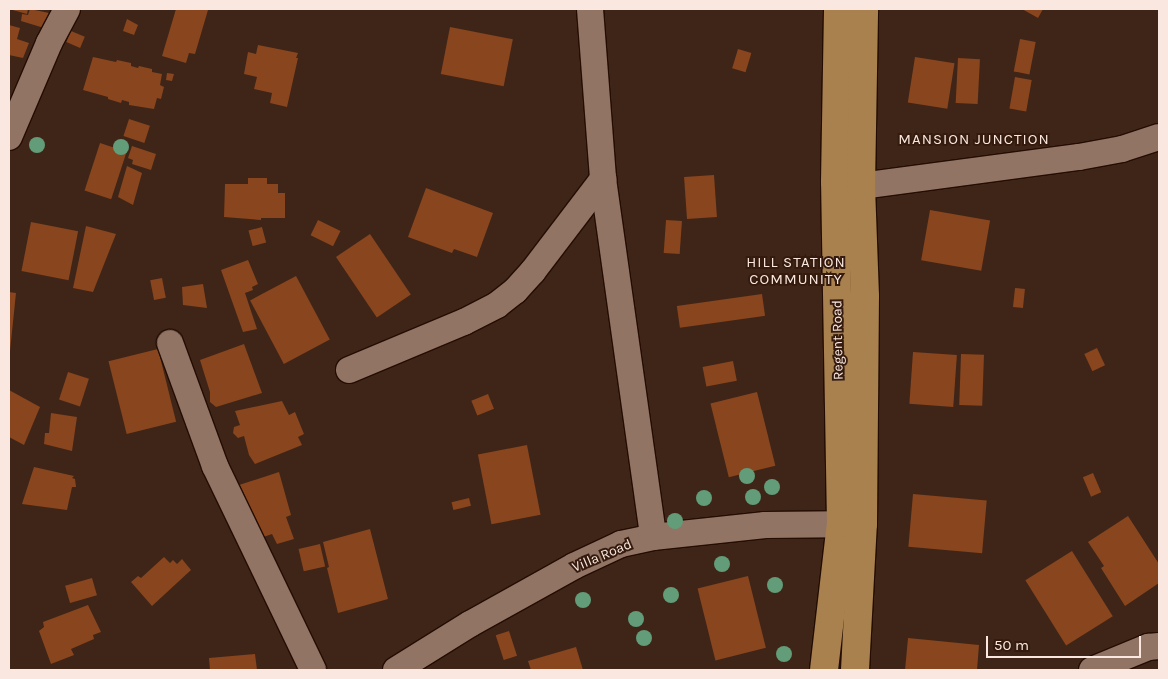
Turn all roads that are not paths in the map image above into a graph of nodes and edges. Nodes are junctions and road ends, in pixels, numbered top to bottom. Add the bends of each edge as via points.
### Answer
1 (67, 9) edge
2 (590, 9) edge
3 (838, 9) edge
4 (864, 9) edge
5 (9, 137) edge
6 (1159, 138) edge
7 (603, 179) junction
8 (848, 184) junction
9 (170, 343) dead end
10 (349, 370) dead end
11 (852, 523) junction
12 (653, 537) junction
13 (1159, 646) edge
14 (313, 670) edge
15 (396, 670) edge
16 (824, 670) edge
17 (854, 670) edge
18 (1092, 670) edge

1 - 5 street
2 - 7 street
3 - 8 main road, Regent Road
4 - 8 main road, Regent Road
6 - 8 street via 1079,157
7 - 10 street via 533,271 497,305
7 - 12 street
8 - 11 main road, Regent Road
9 - 14 street via 215,466
11 - 12 street, Villa Road via 765,525
11 - 16 main road, Regent Road
11 - 17 main road, Regent Road
12 - 15 street, Villa Road via 621,544 593,557 470,624
13 - 18 street via 1148,647

